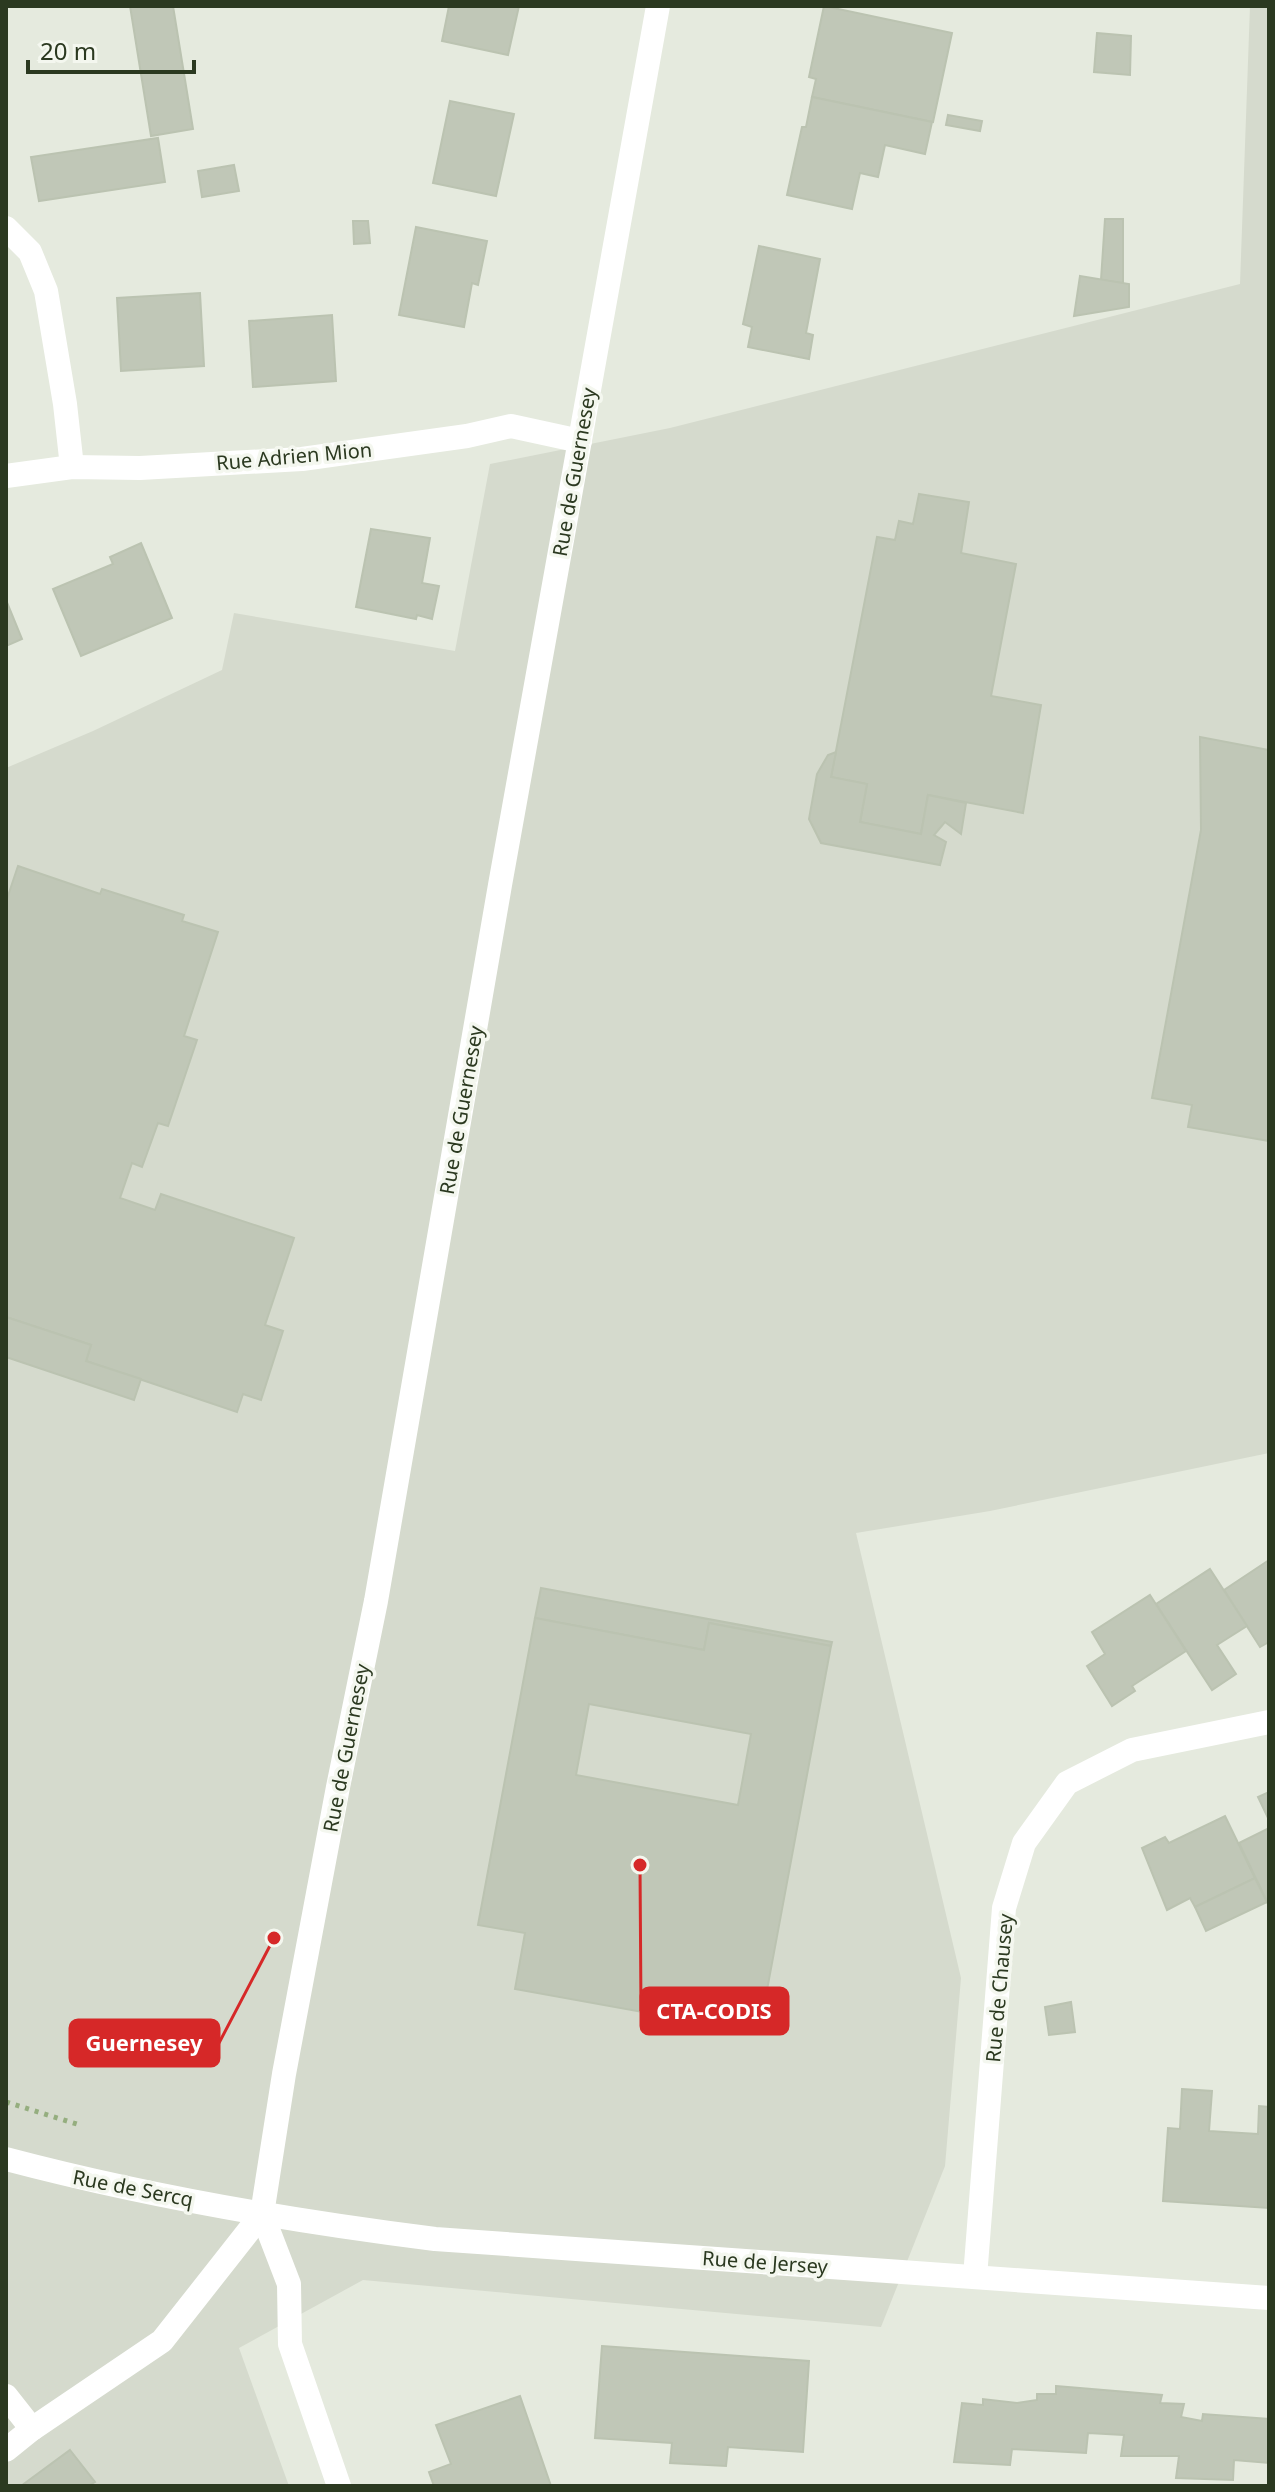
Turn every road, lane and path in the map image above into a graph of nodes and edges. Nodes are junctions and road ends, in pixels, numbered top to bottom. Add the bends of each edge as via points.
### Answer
1 (658, 6) edge
2 (6, 228) edge
3 (580, 441) junction
4 (72, 467) junction
5 (6, 476) edge
6 (1269, 1722) edge
7 (6, 2102) edge
8 (80, 2125) dead end
9 (6, 2159) edge
10 (262, 2214) junction
11 (975, 2277) junction
12 (1269, 2298) edge
13 (6, 2396) edge
14 (32, 2429) junction
15 (6, 2450) edge
16 (339, 2486) edge

1 - 3 street, Rue de Guernesey
2 - 4 street via 30,252 46,291
3 - 4 street, Rue Adrien Mion via 511,426 302,459
3 - 10 street, Rue de Guernesey
4 - 5 street, Rue Adrien Mion
6 - 11 street, Rue de Chausey via 1132,1750 1067,1783 1024,1843 1004,1908
7 - 8 path
9 - 10 street, Rue de Sercq
10 - 11 street, Rue de Jersey via 435,2239
10 - 14 street via 162,2341
10 - 16 street via 289,2284 290,2344
11 - 12 street, Rue de Jersey
13 - 14 street
14 - 15 street

